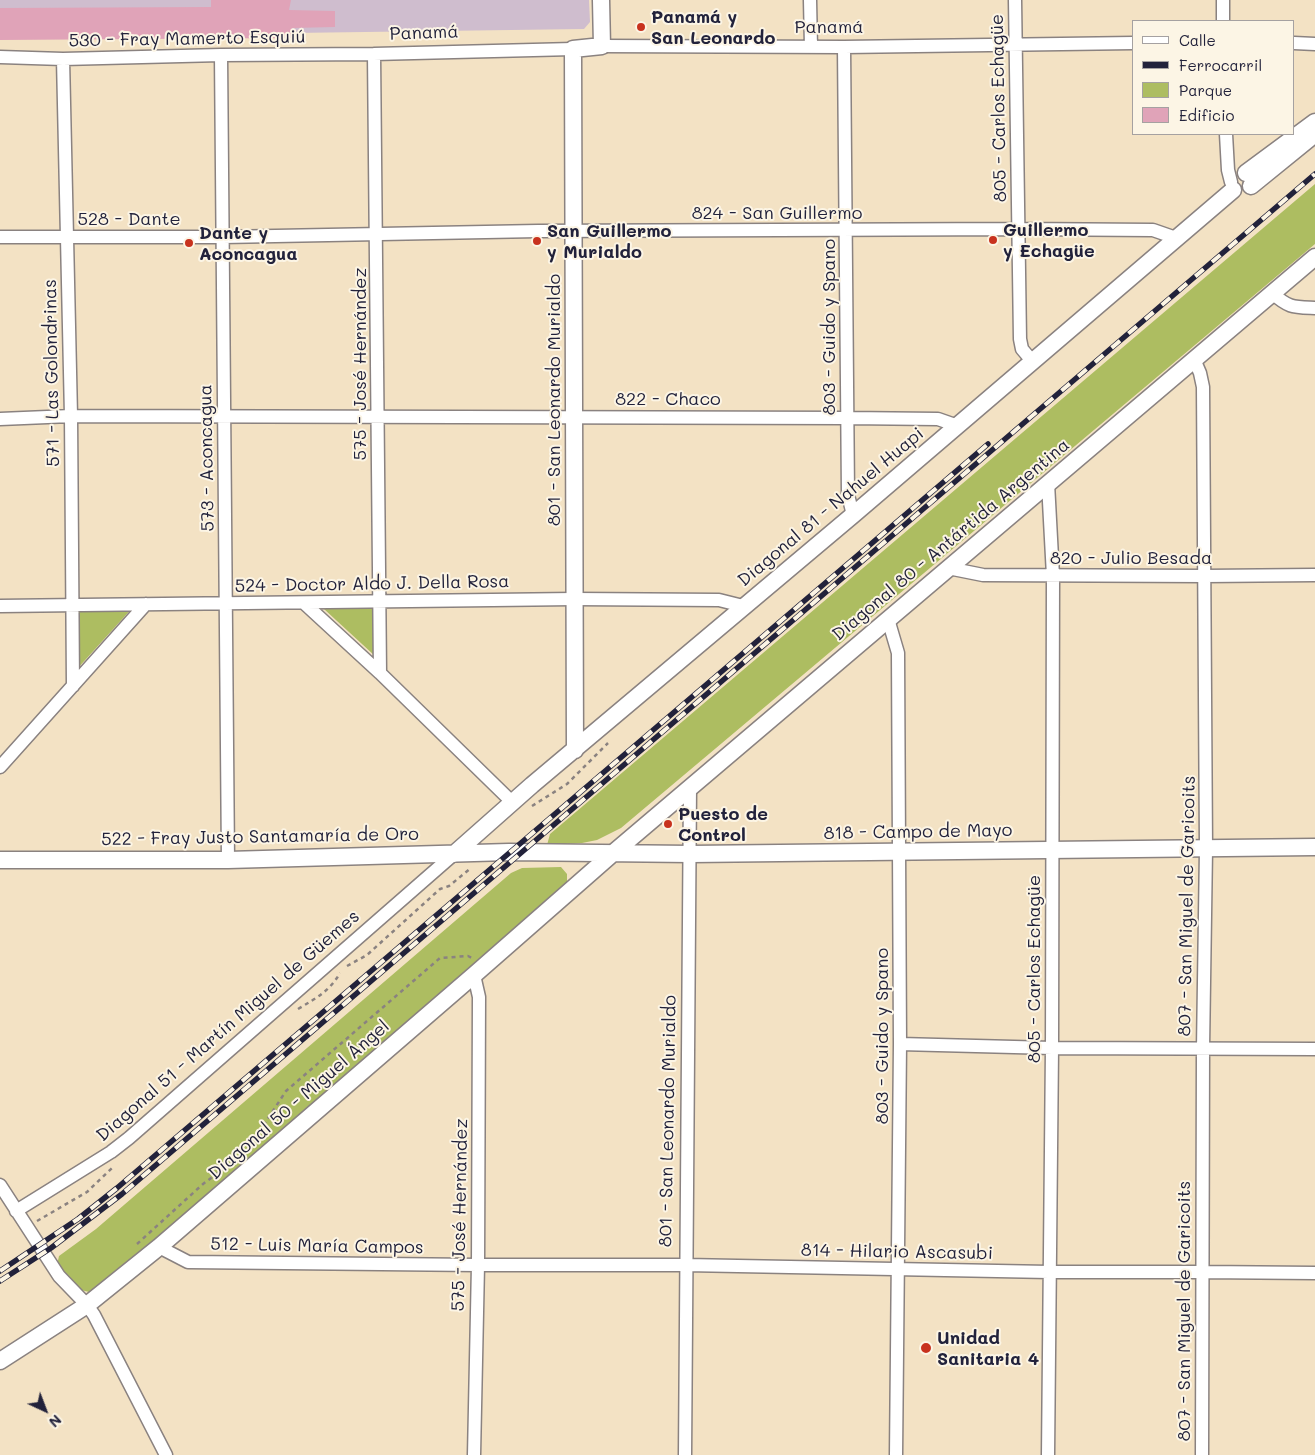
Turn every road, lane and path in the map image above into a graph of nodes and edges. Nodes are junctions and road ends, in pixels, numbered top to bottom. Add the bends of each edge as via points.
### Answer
1 (602, 0) edge
2 (810, 0) edge
3 (1015, 0) edge
4 (1224, 0) edge
5 (1223, 20) edge
6 (1295, 43) edge
7 (1016, 44) junction
8 (1132, 44) edge
9 (1315, 44) edge
10 (602, 46) junction
11 (811, 47) junction
12 (844, 48) junction
13 (573, 49) junction
14 (374, 54) junction
15 (221, 55) junction
16 (0, 58) edge
17 (63, 59) junction
18 (1315, 114) edge
19 (1311, 129) edge
20 (1226, 135) edge
21 (1241, 181) junction
22 (1018, 229) junction
23 (846, 230) junction
24 (573, 232) junction
25 (377, 235) junction
26 (67, 237) junction
27 (223, 237) junction
28 (0, 238) edge
29 (1176, 238) junction
30 (1315, 257) edge
31 (1272, 293) junction
32 (1315, 308) edge
33 (1194, 359) junction
34 (1033, 362) junction
35 (71, 416) junction
36 (378, 416) junction
37 (574, 416) junction
38 (223, 417) junction
39 (848, 418) junction
40 (0, 420) edge
41 (958, 426) junction
42 (1048, 483) junction
43 (853, 515) junction
44 (948, 568) junction
45 (1315, 575) edge
46 (1053, 576) junction
47 (1205, 576) junction
48 (574, 599) junction
49 (379, 602) junction
50 (304, 603) junction
51 (146, 604) junction
52 (226, 604) junction
53 (72, 605) junction
54 (0, 606) edge
55 (743, 606) junction
56 (888, 619) junction
57 (380, 673) junction
58 (72, 686) junction
59 (609, 741) dead end
60 (575, 750) junction
61 (0, 767) edge
62 (690, 787) junction
63 (512, 802) junction
64 (527, 810) dead end
65 (1315, 847) edge
66 (1206, 849) junction
67 (1052, 850) junction
68 (899, 852) junction
69 (489, 853) junction
70 (521, 853) joint
71 (454, 854) junction
72 (612, 854) junction
73 (690, 854) junction
74 (0, 860) edge
75 (228, 860) junction
76 (470, 970) junction
77 (297, 1010) dead end
78 (900, 1044) junction
79 (1052, 1048) junction
80 (1203, 1048) junction
81 (1315, 1049) edge
82 (258, 1143) dead end
83 (238, 1158) dead end
84 (116, 1164) dead end
85 (0, 1185) edge
86 (16, 1212) junction
87 (31, 1224) dead end
88 (136, 1245) dead end
89 (159, 1247) junction
90 (478, 1265) junction
91 (686, 1265) junction
92 (897, 1269) junction
93 (1049, 1272) junction
94 (1202, 1272) junction
95 (1315, 1273) edge
96 (87, 1305) junction
97 (0, 1361) edge
98 (166, 1455) edge
99 (474, 1455) edge
100 (685, 1455) edge
101 (896, 1455) edge
102 (1048, 1455) edge
103 (1202, 1455) edge

1 - 10 street
2 - 11 street
3 - 7 street, 805 - Carlos Echagüe
4 - 5 street
6 - 9 street
7 - 8 street, Panamá
7 - 12 street, Panamá
7 - 22 street, 805 - Carlos Echagüe
10 - 11 street, Panamá
10 - 13 street, Panamá
11 - 12 street, Panamá
12 - 23 street, 803 - Guido y Spano
13 - 14 street, Panamá
13 - 24 street, 801 - San Leonardo Murialdo
14 - 15 street, 530 - Fray Mamerto Esquiú
14 - 25 street, 575 - José Hernández
15 - 17 street, 530 - Fray Mamerto Esquiú
15 - 27 street, 573 - Aconcagua
16 - 17 street, 530 - Fray Mamerto Esquiú
17 - 26 street, 571 - Las Golondrinas
18 - 19 street
19 - 21 street, Diagonal 81 - Nahuel Huapi
20 - 21 street via 1227,155
21 - 29 street, Diagonal 81 - Nahuel Huapi
22 - 23 street, 824 - San Guillermo
22 - 29 street, 824 - San Guillermo via 1153,230
22 - 34 street, 805 - Carlos Echagüe via 1020,339 1022,349
23 - 24 street, 824 - San Guillermo
23 - 39 street, 803 - Guido y Spano
24 - 25 street, 824 - San Guillermo
24 - 37 street, 801 - San Leonardo Murialdo
25 - 27 street, 528 - Dante
25 - 36 street, 575 - José Hernández
26 - 27 street, 528 - Dante
26 - 28 street, 528 - Dante
26 - 35 street, 571 - Las Golondrinas
27 - 38 street, 573 - Aconcagua
29 - 34 street, Diagonal 81 - Nahuel Huapi
30 - 31 street, Diagonal 80 - Antártida Argentina
31 - 32 street via 1284,304
31 - 33 street, Diagonal 80 - Antártida Argentina
33 - 42 street, Diagonal 80 - Antártida Argentina
33 - 47 street, 807 - San Miguel de Garicoits via 1203,388
34 - 41 street, Diagonal 81 - Nahuel Huapi
35 - 38 street, 822 - Chaco
35 - 40 street, 822 - Chaco
35 - 53 street, 571 - Las Golondrinas
36 - 37 street, 822 - Chaco
36 - 38 street, 822 - Chaco
36 - 49 street, 575 - José Hernández
37 - 39 street, 822 - Chaco
37 - 48 street, 801 - San Leonardo Murialdo
38 - 52 street, 573 - Aconcagua
39 - 41 street, 822 - Chaco via 938,419
39 - 43 street, 803 - Guido y Spano via 848,495
41 - 43 street, Diagonal 81 - Nahuel Huapi
42 - 44 street, Diagonal 80 - Antártida Argentina
42 - 46 street, 805 - Carlos Echagüe
43 - 55 street, Diagonal 81 - Nahuel Huapi
44 - 46 street, 820 - Julio Besada via 983,575
44 - 56 street, Diagonal 80 - Antártida Argentina
45 - 47 street, 820 - Julio Besada
46 - 47 street, 820 - Julio Besada
46 - 67 street, 805 - Carlos Echagüe
47 - 66 street, 807 - San Miguel de Garicoits
48 - 49 street, 524 - Doctor Aldo J. Della Rosa
48 - 55 street, 524 - Doctor Aldo J. Della Rosa via 719,600
48 - 60 street, 801 - San Leonardo Murialdo
49 - 50 street, 524 - Doctor Aldo J. Della Rosa
49 - 57 street, 575 - José Hernández
50 - 52 street, 524 - Doctor Aldo J. Della Rosa
50 - 57 street
51 - 52 street, 524 - Doctor Aldo J. Della Rosa
51 - 53 street, 524 - Doctor Aldo J. Della Rosa
51 - 58 street
52 - 75 street, 573 - Aconcagua
53 - 54 street, 524 - Doctor Aldo J. Della Rosa
53 - 58 street, 571 - Las Golondrinas
55 - 60 street, Diagonal 81 - Nahuel Huapi
56 - 62 street, Diagonal 80 - Antártida Argentina
56 - 68 street, 803 - Guido y Spano via 898,653
57 - 63 street
58 - 61 street
59 - 64 path via 567,784
60 - 63 street, Diagonal 81 - Nahuel Huapi
62 - 72 street, Diagonal 80 - Antártida Argentina
62 - 73 street, 801 - San Leonardo Murialdo
63 - 71 street, Diagonal 81 - Nahuel Huapi
65 - 66 street, 818 - Campo de Mayo
66 - 67 street, 818 - Campo de Mayo
66 - 80 street, 807 - San Miguel de Garicoits
67 - 68 street, 818 - Campo de Mayo
67 - 79 street, 805 - Carlos Echagüe
68 - 73 street, 818 - Campo de Mayo
68 - 78 street, 803 - Guido y Spano
69 - 70 street, 522 - Fray Justo Santamaría de Oro
69 - 71 street, 522 - Fray Justo Santamaría de Oro
69 - 77 path via 440,889 366,955 342,968 335,983 323,994
70 - 72 street, 818 - Campo de Mayo
71 - 75 street, 522 - Fray Justo Santamaría de Oro
71 - 86 street, Diagonal 51 - Martín Miguel de Güemes via 129,1138
72 - 73 street, 818 - Campo de Mayo
72 - 76 street, Diagonal 50 - Miguel Ángel
73 - 91 street, 801 - San Leonardo Murialdo
74 - 75 street, 522 - Fray Justo Santamaría de Oro
76 - 82 path via 474,958 440,958 286,1092 245,1153
76 - 89 street, Diagonal 50 - Miguel Ángel
76 - 90 street, 575 - José Hernández via 479,997
78 - 79 street
78 - 92 street, 803 - Guido y Spano
79 - 80 street
79 - 93 street, 805 - Carlos Echagüe
80 - 81 street
80 - 94 street, 807 - San Miguel de Garicoits
83 - 88 path via 203,1184
84 - 87 path via 88,1192
85 - 86 street
86 - 96 street via 58,1276
89 - 90 street, 512 - Luis María Campos via 188,1262
89 - 96 street, Diagonal 50 - Miguel Ángel
90 - 91 street, 814 - Hilario Ascasubi
90 - 99 street, 575 - José Hernández
91 - 92 street, 814 - Hilario Ascasubi
91 - 100 street, 801 - San Leonardo Murialdo
92 - 93 street, 814 - Hilario Ascasubi
92 - 101 street, 803 - Guido y Spano
93 - 94 street, 814 - Hilario Ascasubi
93 - 102 street, 805 - Carlos Echagüe
94 - 95 street, 814 - Hilario Ascasubi
94 - 103 street, 807 - San Miguel de Garicoits
96 - 97 street, Diagonal 50 - Miguel Ángel
96 - 98 street

